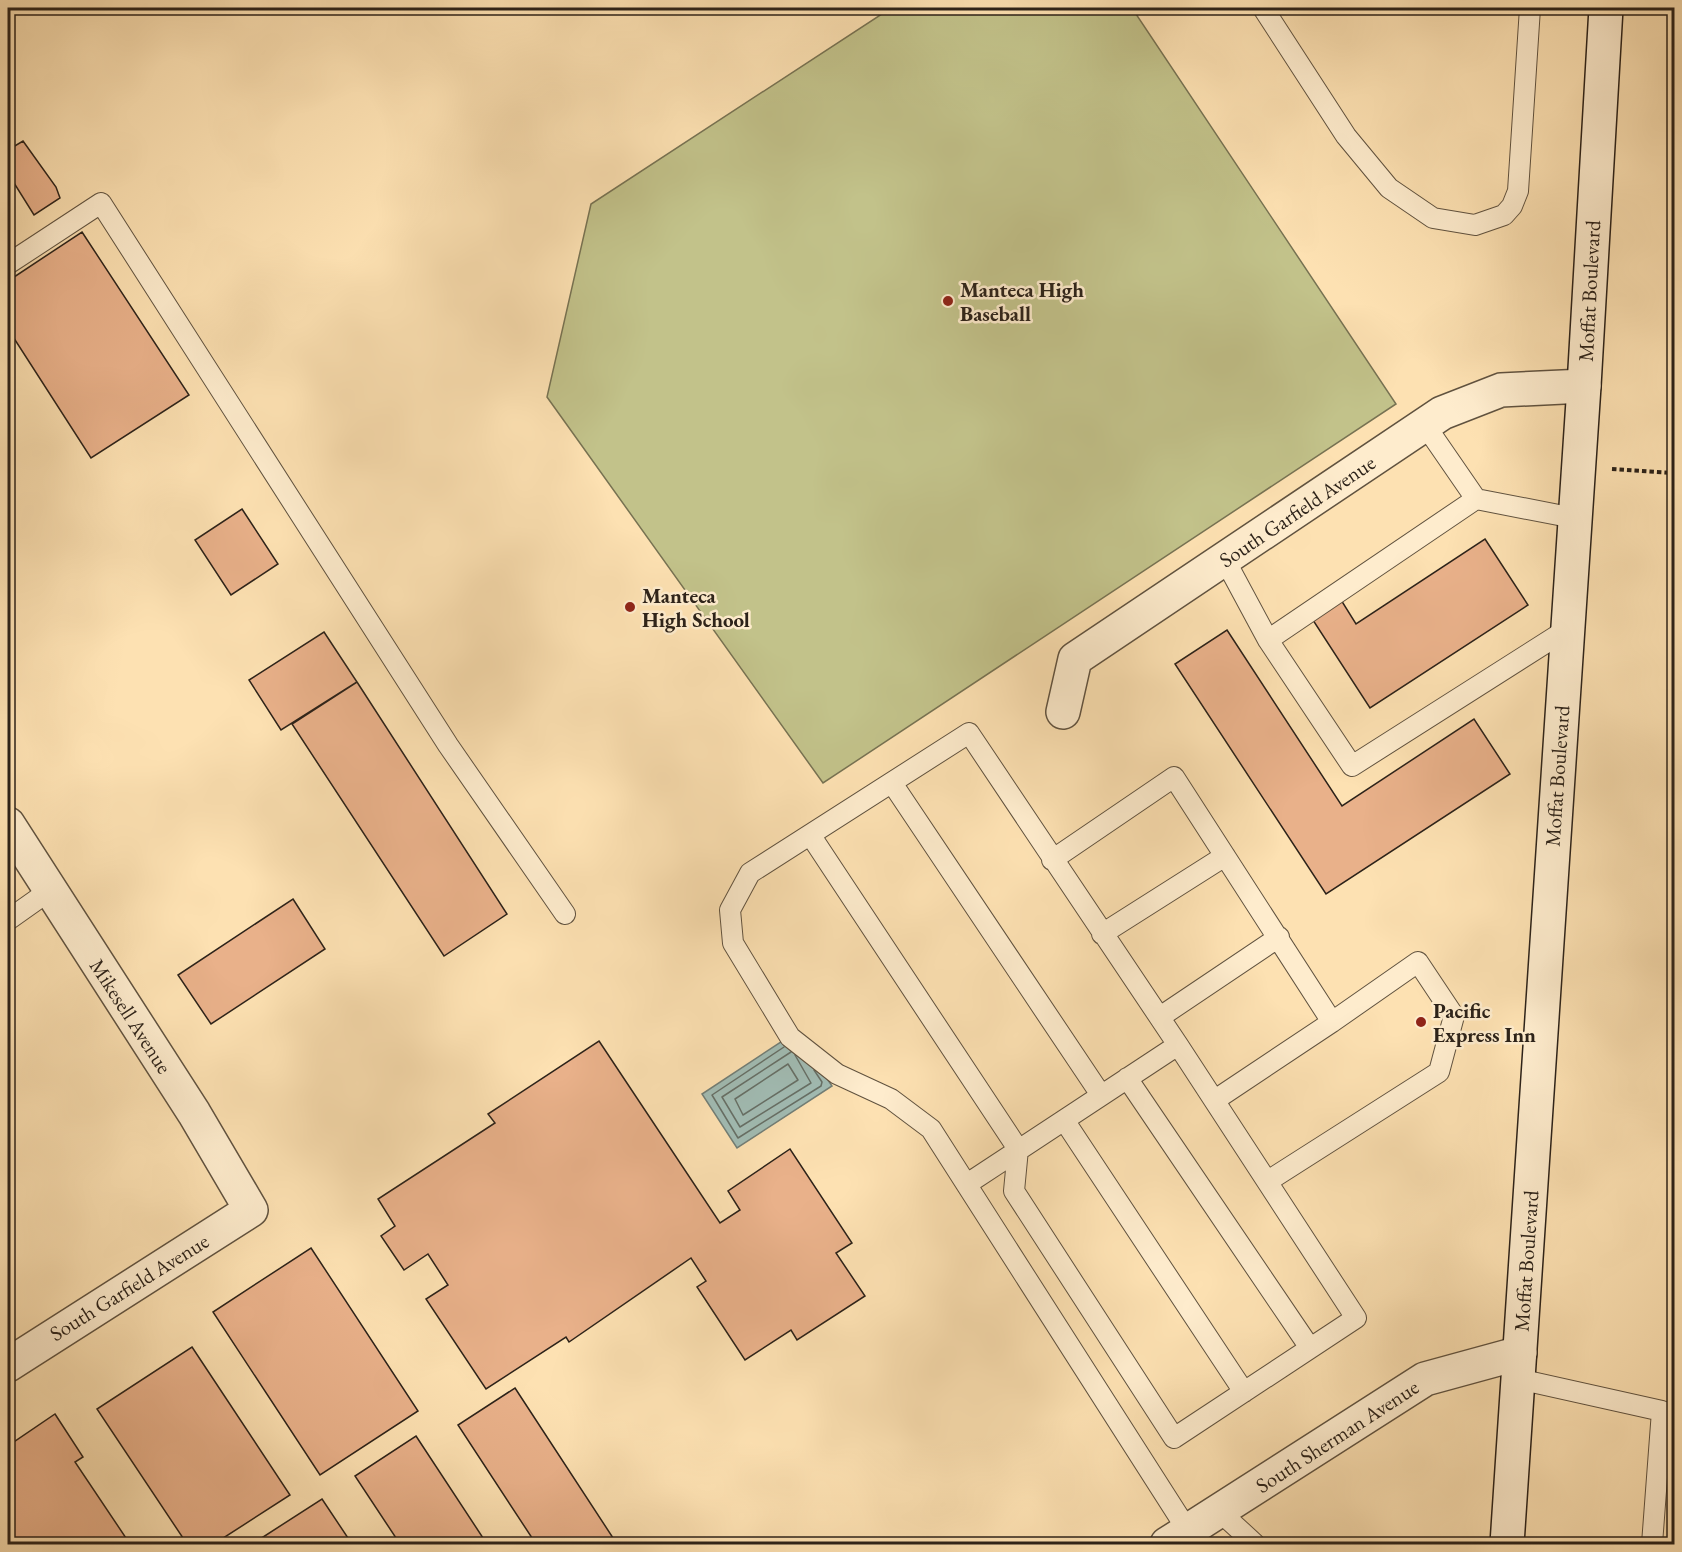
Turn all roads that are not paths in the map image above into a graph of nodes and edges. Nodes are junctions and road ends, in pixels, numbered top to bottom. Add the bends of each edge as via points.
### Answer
1 (1263, 8) edge
2 (1530, 8) edge
3 (1606, 8) edge
4 (8, 264) edge
5 (1584, 386) junction
6 (1425, 425) junction
7 (1476, 499) junction
8 (1574, 518) junction
9 (1226, 560) junction
10 (1566, 630) junction
11 (1268, 640) junction
12 (1063, 712) dead end
13 (892, 783) junction
14 (8, 824) edge
15 (811, 836) junction
16 (1225, 856) junction
17 (1052, 860) junction
18 (49, 891) junction
19 (565, 914) dead end
20 (8, 920) edge
21 (1102, 934) junction
22 (1279, 937) junction
23 (1160, 1017) junction
24 (1332, 1022) junction
25 (1178, 1045) junction
26 (1127, 1078) junction
27 (1101, 1095) junction
28 (1215, 1100) junction
29 (1064, 1120) junction
30 (1018, 1149) junction
31 (1268, 1180) junction
32 (966, 1184) junction
33 (251, 1210) joint
34 (1310, 1348) junction
35 (8, 1365) edge
36 (1519, 1366) junction
37 (1244, 1392) junction
38 (1219, 1511) junction
39 (1177, 1538) edge
40 (1255, 1545) edge
41 (1508, 1545) edge
42 (1652, 1545) edge

1 - 2 lane via 1346,136 1389,188 1433,218 1475,225 1504,215 1518,191
3 - 5 street, Moffat Boulevard
4 - 19 lane via 101,203 448,745
5 - 6 street, South Garfield Avenue via 1501,390 1442,413
5 - 8 street, Moffat Boulevard
6 - 7 lane
6 - 9 street, South Garfield Avenue
7 - 8 lane
7 - 11 lane
8 - 10 street, Moffat Boulevard
9 - 11 lane
9 - 12 street, South Garfield Avenue via 1075,659
10 - 11 lane via 1352,766
10 - 36 street, Moffat Boulevard
13 - 15 lane
13 - 17 lane via 969,733
13 - 27 lane
14 - 18 street, Mikesell Avenue
15 - 30 lane
15 - 32 lane via 750,873 730,910 732,942 790,1037 837,1074 891,1099 931,1129
16 - 17 lane via 1174,777
16 - 21 lane
16 - 22 lane
17 - 21 lane
18 - 20 lane
18 - 33 street, Mikesell Avenue via 194,1113
21 - 23 lane
22 - 23 lane
22 - 24 lane
23 - 25 lane
24 - 28 lane
24 - 31 lane via 1418,962 1454,1016 1439,1072
25 - 26 lane
25 - 28 lane
26 - 27 lane
26 - 34 lane
27 - 29 lane
28 - 31 lane
29 - 30 lane
29 - 37 lane
30 - 32 lane
30 - 37 lane via 1014,1191 1174,1438
31 - 34 lane via 1356,1318
32 - 39 lane
33 - 35 street, South Garfield Avenue
34 - 37 lane
36 - 38 street, South Sherman Avenue via 1425,1379
36 - 41 street, Moffat Boulevard
36 - 42 lane via 1662,1411
38 - 39 street, South Sherman Avenue
38 - 40 lane

